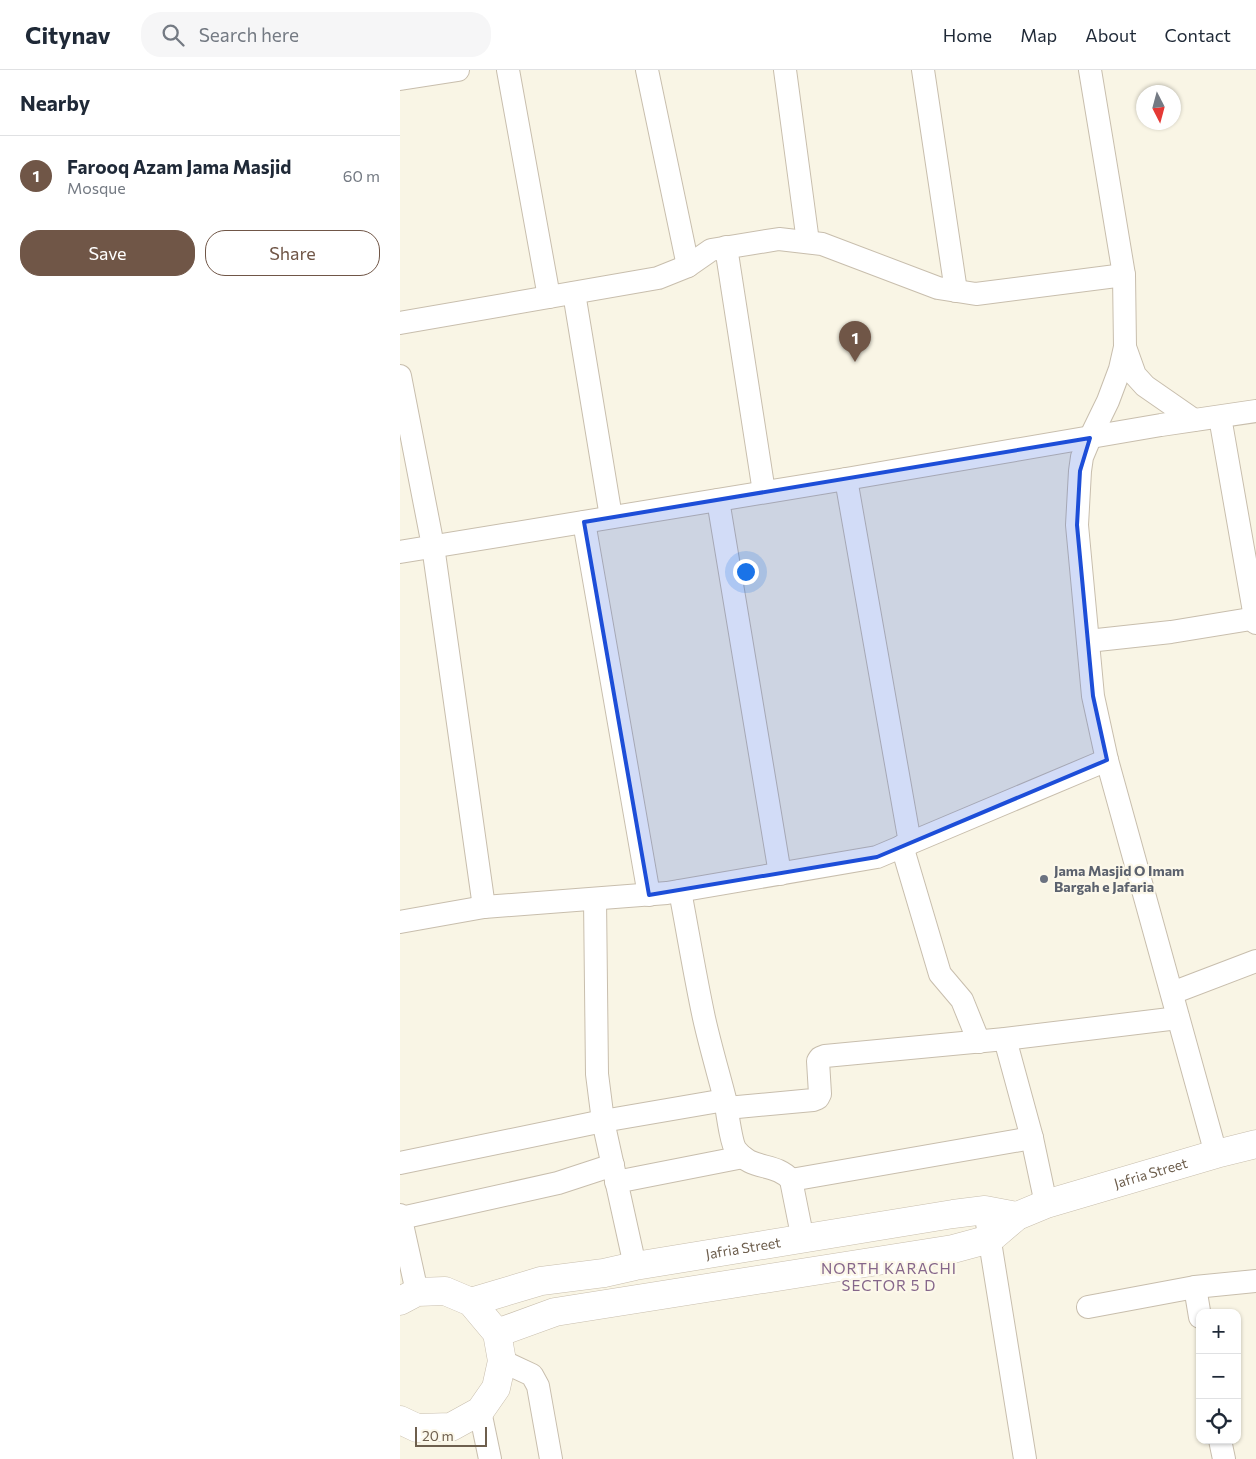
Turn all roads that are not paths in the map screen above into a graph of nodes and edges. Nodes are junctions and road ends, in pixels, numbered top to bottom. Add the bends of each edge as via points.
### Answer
1 (458, 70) edge
2 (508, 70) edge
3 (648, 70) edge
4 (784, 70) edge
5 (923, 70) edge
6 (1090, 70) edge
7 (400, 79) edge
8 (808, 242) junction
9 (726, 247) junction
10 (688, 266) junction
11 (1124, 275) junction
12 (956, 291) junction
13 (574, 293) junction
14 (549, 297) junction
15 (400, 323) edge
16 (1125, 347) junction
17 (400, 376) edge
18 (1256, 411) edge
19 (1220, 417) junction
20 (1194, 420) junction
21 (1090, 438) junction
22 (846, 479) junction
23 (764, 492) junction
24 (718, 500) junction
25 (611, 518) junction
26 (584, 522) junction
27 (433, 546) junction
28 (400, 552) edge
29 (1255, 620) edge
30 (1088, 641) junction
31 (1107, 760) junction
32 (906, 845) junction
33 (780, 874) junction
34 (680, 891) junction
35 (648, 895) junction
36 (595, 899) junction
37 (484, 907) junction
38 (400, 922) edge
39 (1256, 961) edge
40 (1172, 993) junction
41 (1178, 1018) junction
42 (1006, 1039) junction
43 (979, 1042) junction
44 (726, 1104) junction
45 (603, 1121) junction
46 (1032, 1138) junction
47 (1256, 1144) edge
48 (1216, 1154) junction
49 (743, 1157) junction
50 (400, 1163) edge
51 (614, 1174) junction
52 (791, 1180) junction
53 (1046, 1204) junction
54 (985, 1210) junction
55 (400, 1216) edge
56 (1017, 1216) junction
57 (990, 1239) junction
58 (802, 1240) junction
59 (733, 1250) junction
60 (635, 1266) junction
61 (1256, 1280) edge
62 (739, 1283) junction
63 (1195, 1287) junction
64 (408, 1297) edge
65 (471, 1302) junction
66 (1088, 1307) dead end
67 (1199, 1309) edge
68 (497, 1333) junction
69 (502, 1361) junction
70 (480, 1411) junction
71 (400, 1420) edge
72 (1221, 1444) edge
73 (490, 1459) edge
74 (551, 1459) edge
75 (1025, 1459) edge
76 (1224, 1459) edge

1 - 7 street
2 - 14 street
3 - 10 street
4 - 8 street
5 - 12 street
6 - 11 street
8 - 9 street via 779,239
8 - 12 street via 822,244 938,288
9 - 10 street via 711,250
9 - 23 street
10 - 13 street via 658,278
11 - 12 street via 976,294
11 - 16 street
13 - 14 street
13 - 25 street
14 - 15 street
16 - 20 street via 1135,375 1145,386
16 - 21 street via 1108,402
17 - 27 street
18 - 19 street
19 - 20 street
19 - 29 street
20 - 21 street
21 - 22 street
21 - 30 street via 1082,457 1077,525
22 - 23 street
22 - 32 street
23 - 24 street
24 - 25 street
24 - 33 street
25 - 26 street
26 - 27 street
26 - 35 street
27 - 28 street
27 - 37 street
29 - 30 street
30 - 31 street via 1094,696
31 - 32 street
31 - 40 street
32 - 33 street via 877,857
32 - 43 street via 940,974 962,1000
33 - 34 street
34 - 35 street
34 - 44 street via 704,1019
35 - 36 street
36 - 37 street
36 - 45 street via 597,1074
37 - 38 street
39 - 40 street
40 - 41 street
41 - 42 street
41 - 48 street
42 - 43 street
42 - 46 street
43 - 44 street via 825,1056 818,1061 818,1098
44 - 45 street
44 - 49 street via 735,1149
45 - 50 street
45 - 51 street
46 - 52 street
46 - 53 street
47 - 48 street, Jafria Street
48 - 53 street, Jafria Street
49 - 51 street
49 - 52 street via 754,1164 774,1168
51 - 55 street
51 - 60 street
52 - 58 street
53 - 56 street, Jafria Street
54 - 56 street, Jafria Street
54 - 57 street
54 - 58 street, Jafria Street
55 - 64 street
56 - 57 street, Jafria Street
57 - 62 street, Jafria Street
57 - 75 street
58 - 59 street, Jafria Street
59 - 60 street, Jafria Street
59 - 62 street
60 - 65 street, Jafria Street via 541,1281
61 - 63 street
62 - 68 street, Jafria Street via 555,1312
63 - 66 street
63 - 67 street
64 - 65 street via 445,1292
65 - 68 street
68 - 69 street
69 - 70 street via 496,1388
69 - 74 street via 532,1375 538,1386
70 - 71 street via 450,1427 417,1428
70 - 73 street
72 - 76 street

